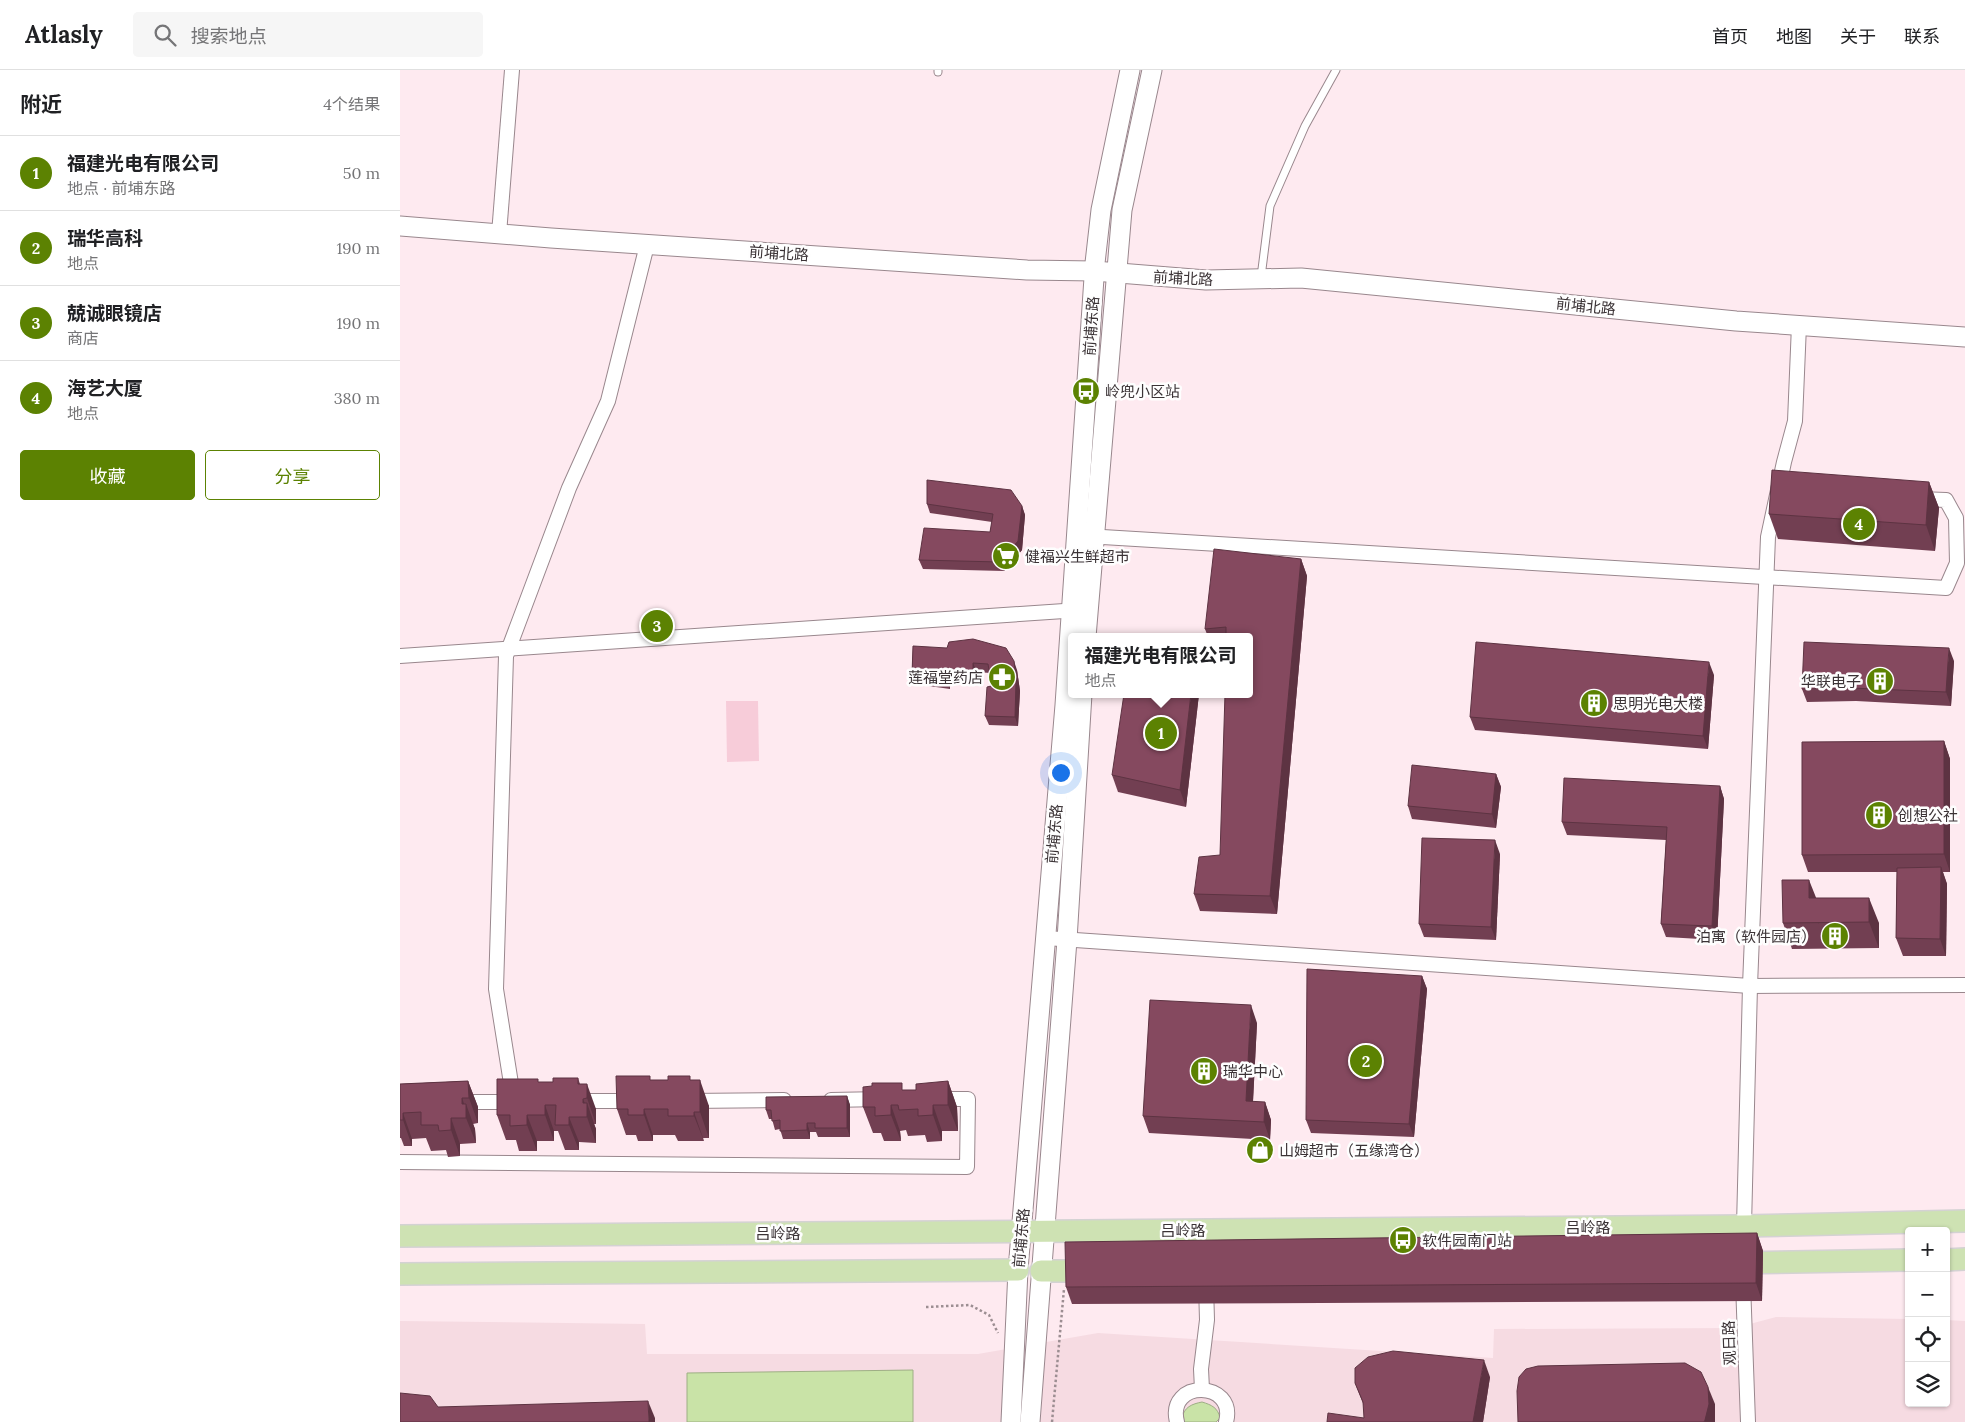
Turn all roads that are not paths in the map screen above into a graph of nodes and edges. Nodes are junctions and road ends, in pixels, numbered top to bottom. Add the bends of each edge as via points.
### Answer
1 (512, 70) edge
2 (1130, 70) edge
3 (1152, 70) edge
4 (1336, 70) edge
5 (400, 226) edge
6 (499, 234) junction
7 (647, 245) junction
8 (1094, 271) junction
9 (1116, 274) junction
10 (1261, 280) junction
11 (1799, 325) junction
12 (1965, 336) edge
13 (1907, 498) edge
14 (1084, 536) junction
15 (1766, 577) junction
16 (1079, 610) junction
17 (1077, 633) edge
18 (1085, 633) edge
19 (508, 649) junction
20 (400, 656) edge
21 (1070, 698) edge
22 (1082, 698) edge
23 (1046, 938) junction
24 (1067, 940) junction
25 (1965, 985) edge
26 (1750, 986) junction
27 (899, 1099) edge
28 (919, 1099) edge
29 (800, 1100) edge
30 (820, 1100) edge
31 (652, 1101) edge
32 (672, 1101) edge
33 (448, 1102) edge
34 (563, 1102) edge
35 (400, 1162) edge
36 (1965, 1221) edge
37 (1744, 1226) junction
38 (1022, 1231) junction
39 (1044, 1231) junction
40 (400, 1236) edge
41 (1965, 1259) edge
42 (1905, 1260) edge
43 (1950, 1260) edge
44 (1742, 1262) junction
45 (1712, 1263) edge
46 (1018, 1270) junction
47 (1041, 1270) junction
48 (1115, 1270) edge
49 (1205, 1270) edge
50 (400, 1274) edge
51 (1202, 1389) junction
52 (1011, 1422) edge
53 (1030, 1422) edge
54 (1178, 1422) edge
55 (1226, 1422) edge
56 (1748, 1422) edge

1 - 6 street
2 - 8 main road, 前埔东路 via 1101,210
3 - 9 main road, 前埔东路 via 1122,210
4 - 10 lane via 1305,126 1270,206
5 - 6 main road, 前埔北路
6 - 7 main road, 前埔北路
7 - 8 main road, 前埔北路 via 1028,270
7 - 19 street via 608,401 569,488
8 - 9 main road, 前埔北路
8 - 14 main road, 前埔东路
9 - 10 main road, 前埔北路
9 - 14 main road, 前埔东路
10 - 11 main road, 前埔北路 via 1301,278
11 - 12 main road, 前埔北路
11 - 15 street via 1795,421 1768,537
13 - 15 street via 1946,500 1956,518 1956,563 1946,588
14 - 15 street
14 - 16 main road, 前埔东路
15 - 26 street
16 - 17 main road, 前埔东路
16 - 18 main road, 前埔东路
16 - 19 street
19 - 20 street
19 - 33 street via 496,988 519,1102
21 - 23 main road, 前埔东路
22 - 24 main road, 前埔东路
23 - 24 street
23 - 38 main road, 前埔东路
24 - 26 street
24 - 39 main road, 前埔东路
25 - 26 street
26 - 37 street
27 - 30 street
28 - 35 street via 968,1099 967,1167
29 - 32 street
31 - 34 street
36 - 37 main road, 吕岭路
37 - 39 main road, 吕岭路
38 - 39 main road, 吕岭路
38 - 40 main road, 吕岭路
38 - 46 main road, 前埔东路
39 - 47 main road, 前埔东路
41 - 43 main road
42 - 44 main road
44 - 45 main road
44 - 56 street, 观日路
46 - 47 main road
46 - 50 main road
46 - 52 main road, 前埔东路
47 - 48 main road
47 - 53 main road, 前埔东路
49 - 51 street via 1207,1320
51 - 54 street via 1193,1391 1180,1401 1176,1409
51 - 55 street via 1222,1399 1227,1413

